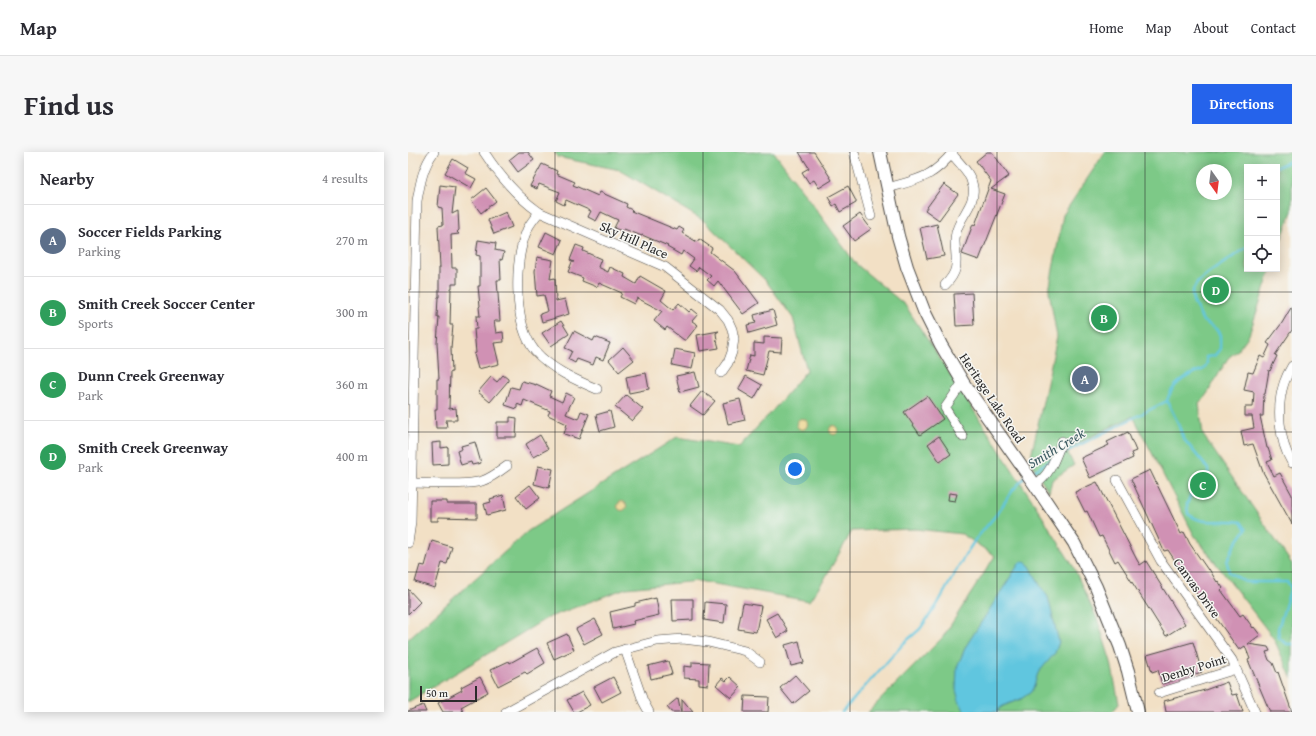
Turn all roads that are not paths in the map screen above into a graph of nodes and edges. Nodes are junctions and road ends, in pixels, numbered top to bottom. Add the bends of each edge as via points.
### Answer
1 (434, 152) edge
2 (484, 152) edge
3 (854, 152) edge
4 (880, 152) edge
5 (952, 153) edge
6 (888, 188) junction
7 (539, 212) junction
8 (871, 216) dead end
9 (944, 285) dead end
10 (1292, 366) edge
11 (721, 373) dead end
12 (963, 382) junction
13 (597, 390) dead end
14 (963, 437) dead end
15 (1062, 441) dead end
16 (1291, 459) edge
17 (507, 466) dead end
18 (1117, 480) dead end
19 (412, 483) junction
20 (1035, 485) junction
21 (408, 543) edge
22 (625, 649) junction
23 (760, 662) dead end
24 (1236, 669) junction
25 (1159, 693) dead end
26 (507, 712) edge
27 (649, 712) edge
28 (1138, 712) edge
29 (1255, 712) edge

1 - 19 street via 425,167 417,201
2 - 7 street, Sky Hill Place via 506,183
3 - 8 street
4 - 6 main road, Heritage Lake Road
5 - 6 street via 930,175
5 - 9 street via 969,174 974,194 955,234 956,267 953,277
6 - 12 main road, Heritage Lake Road via 907,267 924,311
7 - 11 street, Sky Hill Place via 665,267 720,310 728,320 734,339 728,363
7 - 13 street via 527,228 521,250 518,299 522,320 529,340 545,360 569,377
10 - 16 street via 1284,383 1280,424
12 - 14 street via 944,408
12 - 20 main road, Heritage Lake Road
15 - 20 street via 1048,474
17 - 19 street via 494,476 471,483
18 - 24 street, Canvas Drive via 1161,561 1226,651
19 - 21 street
20 - 28 main road, Heritage Lake Road via 1074,543 1096,587 1120,646
22 - 23 street via 683,639 745,651
22 - 26 street via 615,652
22 - 27 street
24 - 25 street, Denby Point
24 - 29 street, Canvas Drive

